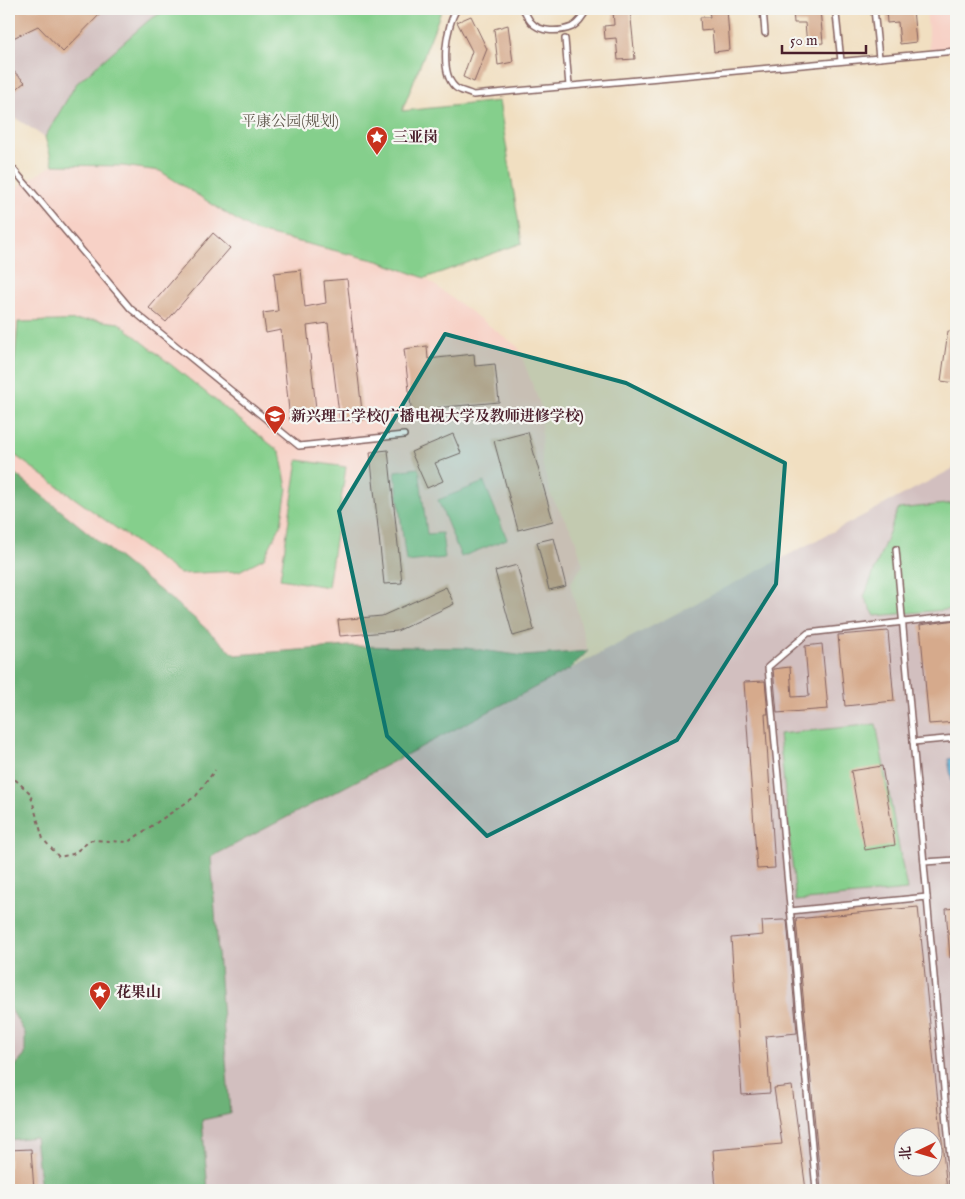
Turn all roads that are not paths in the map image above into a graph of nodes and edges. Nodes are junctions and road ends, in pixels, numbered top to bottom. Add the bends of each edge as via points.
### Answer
1 (457, 9) edge
2 (523, 9) edge
3 (587, 9) edge
4 (763, 9) edge
5 (874, 9) edge
6 (836, 14) dead end
7 (765, 33) dead end
8 (565, 39) dead end
9 (956, 51) edge
10 (879, 58) junction
11 (841, 61) junction
12 (569, 86) junction
13 (9, 164) edge
14 (404, 435) dead end
15 (896, 549) dead end
16 (956, 616) edge
17 (902, 622) junction
18 (956, 738) edge
19 (913, 742) junction
20 (956, 860) edge
21 (924, 862) junction
22 (927, 897) junction
23 (790, 911) junction
24 (816, 1190) edge
25 (953, 1190) edge

1 - 12 lane via 448,28 446,60 448,77 456,88 473,95
2 - 3 lane via 532,23 543,30 556,30 572,27
4 - 7 lane
5 - 10 lane
6 - 11 lane
8 - 12 lane
9 - 10 lane
10 - 11 lane
11 - 12 lane
13 - 14 lane via 131,309 299,446
15 - 17 lane
16 - 17 lane
17 - 19 lane
17 - 23 lane via 808,633 768,667
18 - 19 lane
19 - 21 lane
20 - 21 lane
21 - 22 lane
22 - 23 lane
22 - 25 lane
23 - 24 lane

